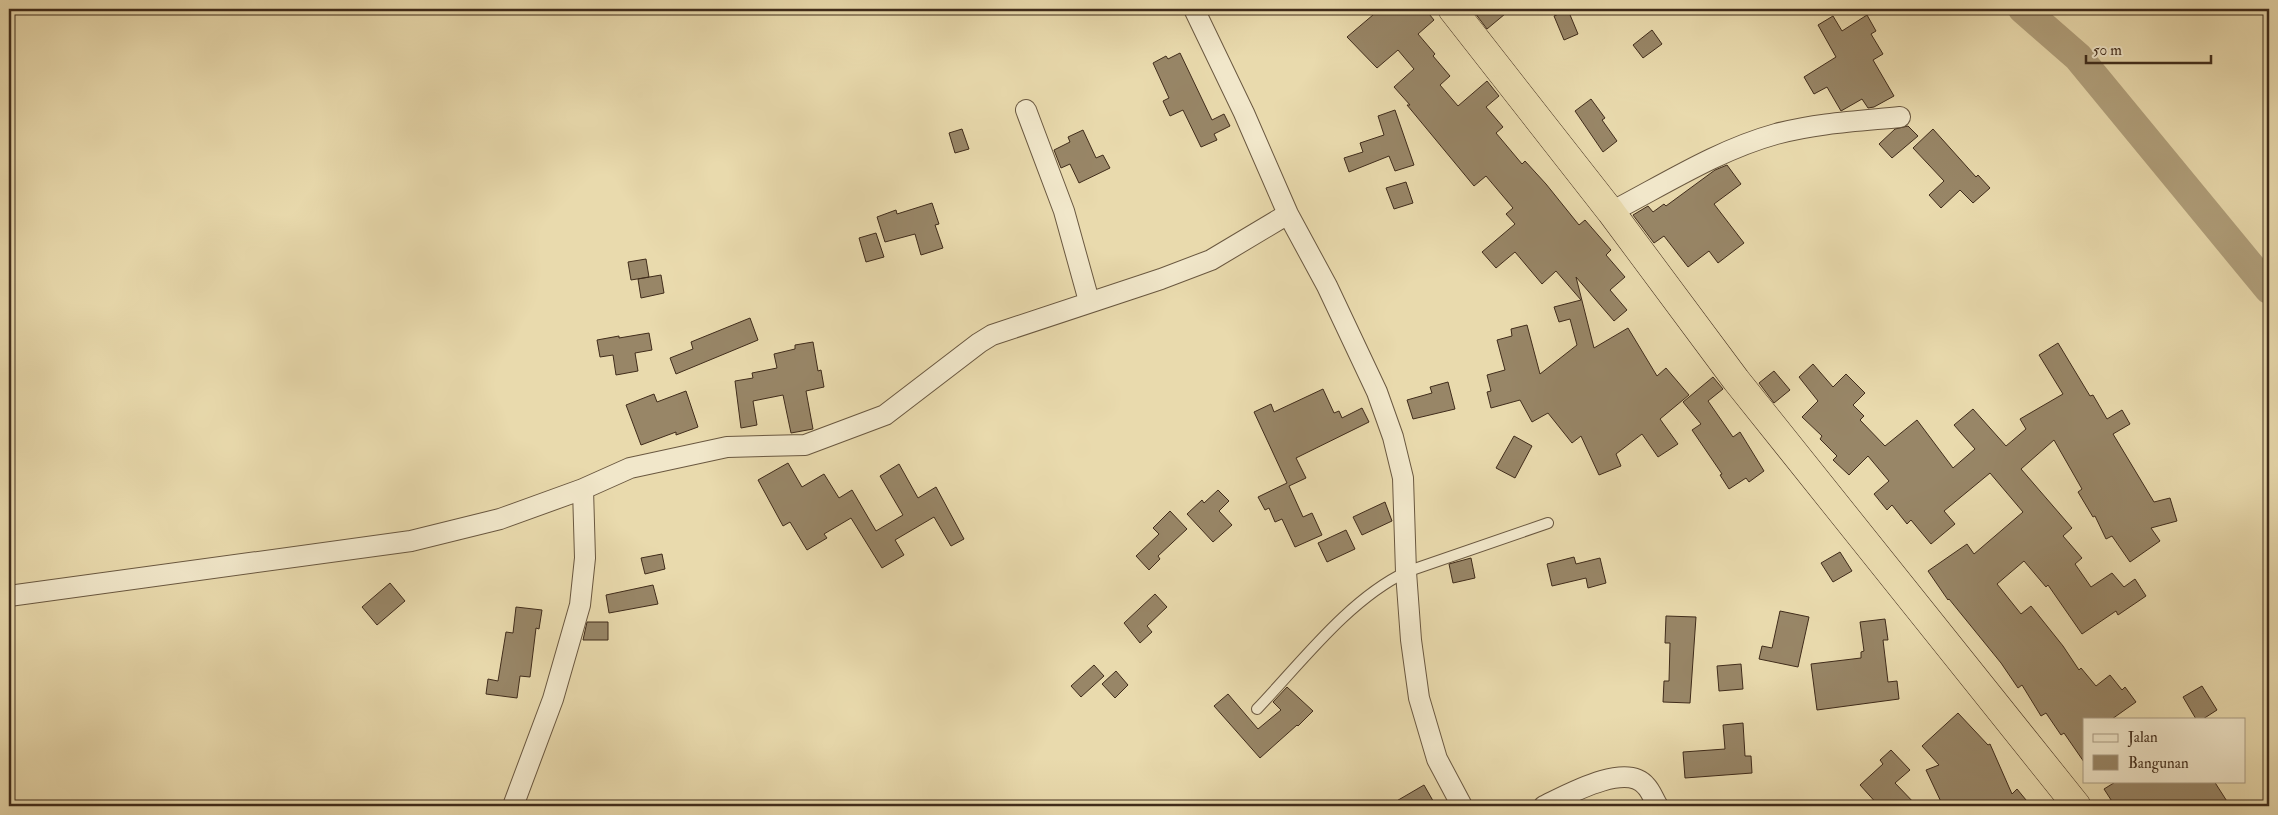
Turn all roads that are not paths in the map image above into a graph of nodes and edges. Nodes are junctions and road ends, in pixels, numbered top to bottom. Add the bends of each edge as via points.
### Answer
1 (1194, 9) edge
2 (1452, 9) edge
3 (1026, 110) dead end
4 (1900, 117) dead end
5 (1611, 212) junction
6 (1288, 214) junction
7 (1089, 302) junction
8 (583, 489) junction
9 (1548, 523) dead end
10 (1406, 572) junction
11 (9, 596) edge
12 (1257, 709) dead end
13 (513, 806) edge
14 (1462, 806) edge
15 (1544, 806) edge
16 (1658, 806) edge
17 (2077, 806) edge

1 - 6 street via 1244,112
2 - 5 highway
3 - 7 street via 1064,211
4 - 5 street via 1812,126 1775,135 1729,152
5 - 17 highway via 1736,380
6 - 7 street via 1211,260
6 - 10 street via 1358,351 1393,437 1403,478
7 - 8 street via 992,335 885,415 815,442 717,448 630,468
8 - 11 street via 500,519 411,541
8 - 13 street via 585,558 580,605 553,699
9 - 10 lane
10 - 12 lane via 1368,594
10 - 14 street via 1419,698 1437,759
15 - 16 street via 1585,786 1631,778 1646,784

